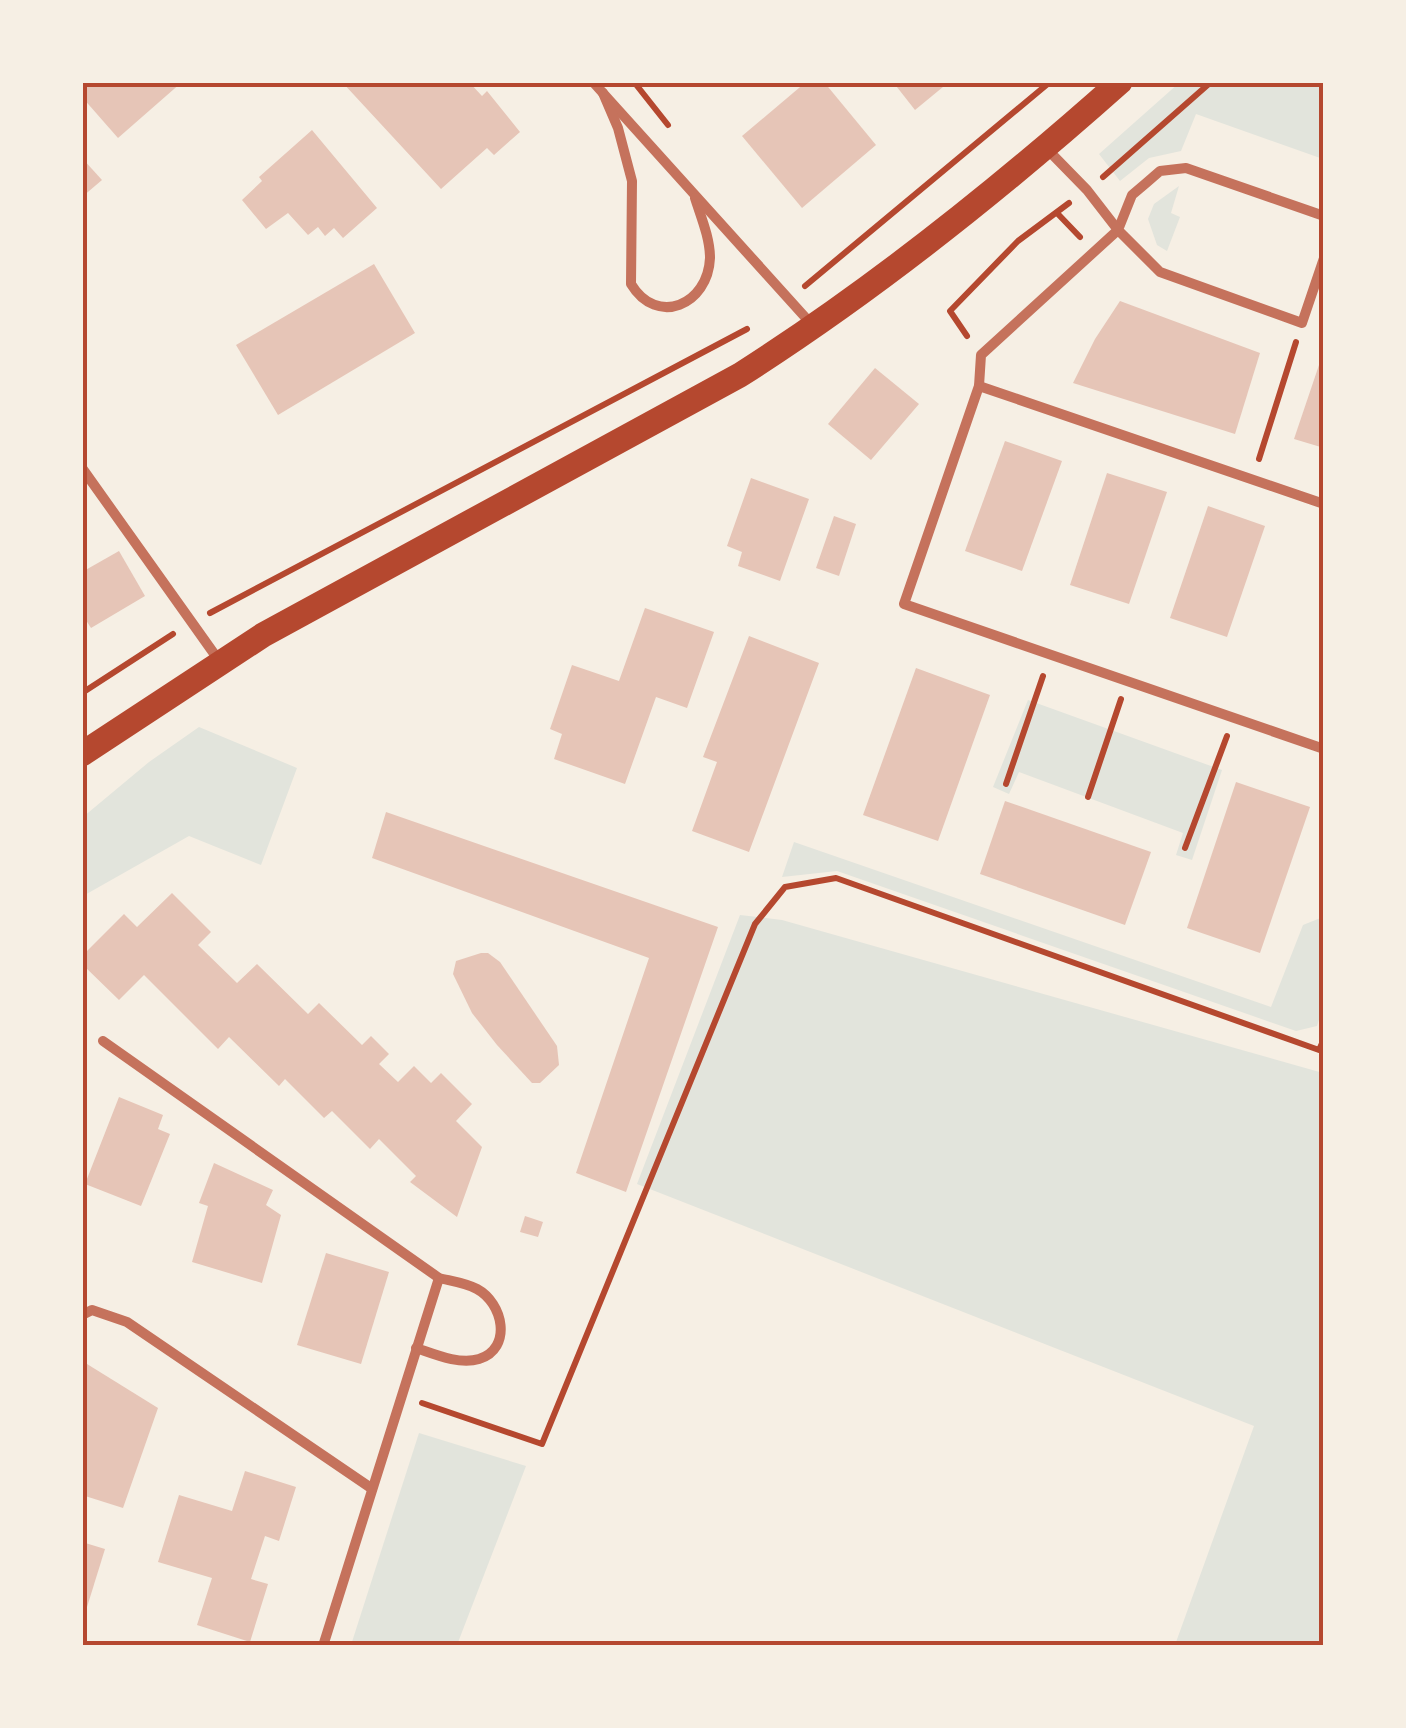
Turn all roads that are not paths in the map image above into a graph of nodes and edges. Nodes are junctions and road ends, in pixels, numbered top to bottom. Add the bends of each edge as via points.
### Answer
1 (593, 82) edge
2 (1120, 82) edge
3 (604, 93) junction
4 (1046, 148) junction
5 (695, 198) junction
6 (1324, 216) edge
7 (1118, 230) junction
8 (1324, 258) edge
9 (815, 328) junction
10 (979, 386) junction
11 (82, 468) edge
12 (1324, 504) edge
13 (220, 662) junction
14 (1324, 750) edge
15 (82, 754) edge
16 (103, 1041) dead end
17 (438, 1278) junction
18 (82, 1315) edge
19 (416, 1348) junction
20 (371, 1488) junction
21 (323, 1646) edge

1 - 3 street
2 - 4 main road
3 - 5 street
3 - 5 street via 632,181 631,284 639,298 660,308 681,305 704,281 710,259
4 - 7 street
4 - 9 main road
5 - 9 street
6 - 7 street via 1186,168 1160,171 1144,184
7 - 8 street via 1160,272 1302,323
7 - 10 street via 981,354
9 - 13 main road
10 - 12 street
10 - 14 street via 904,604
11 - 13 street
13 - 15 main road
16 - 17 street
17 - 19 street
17 - 19 street via 476,1288 492,1300 502,1317 500,1336 477,1360
18 - 20 street via 92,1310 128,1322
19 - 20 street
20 - 21 street

